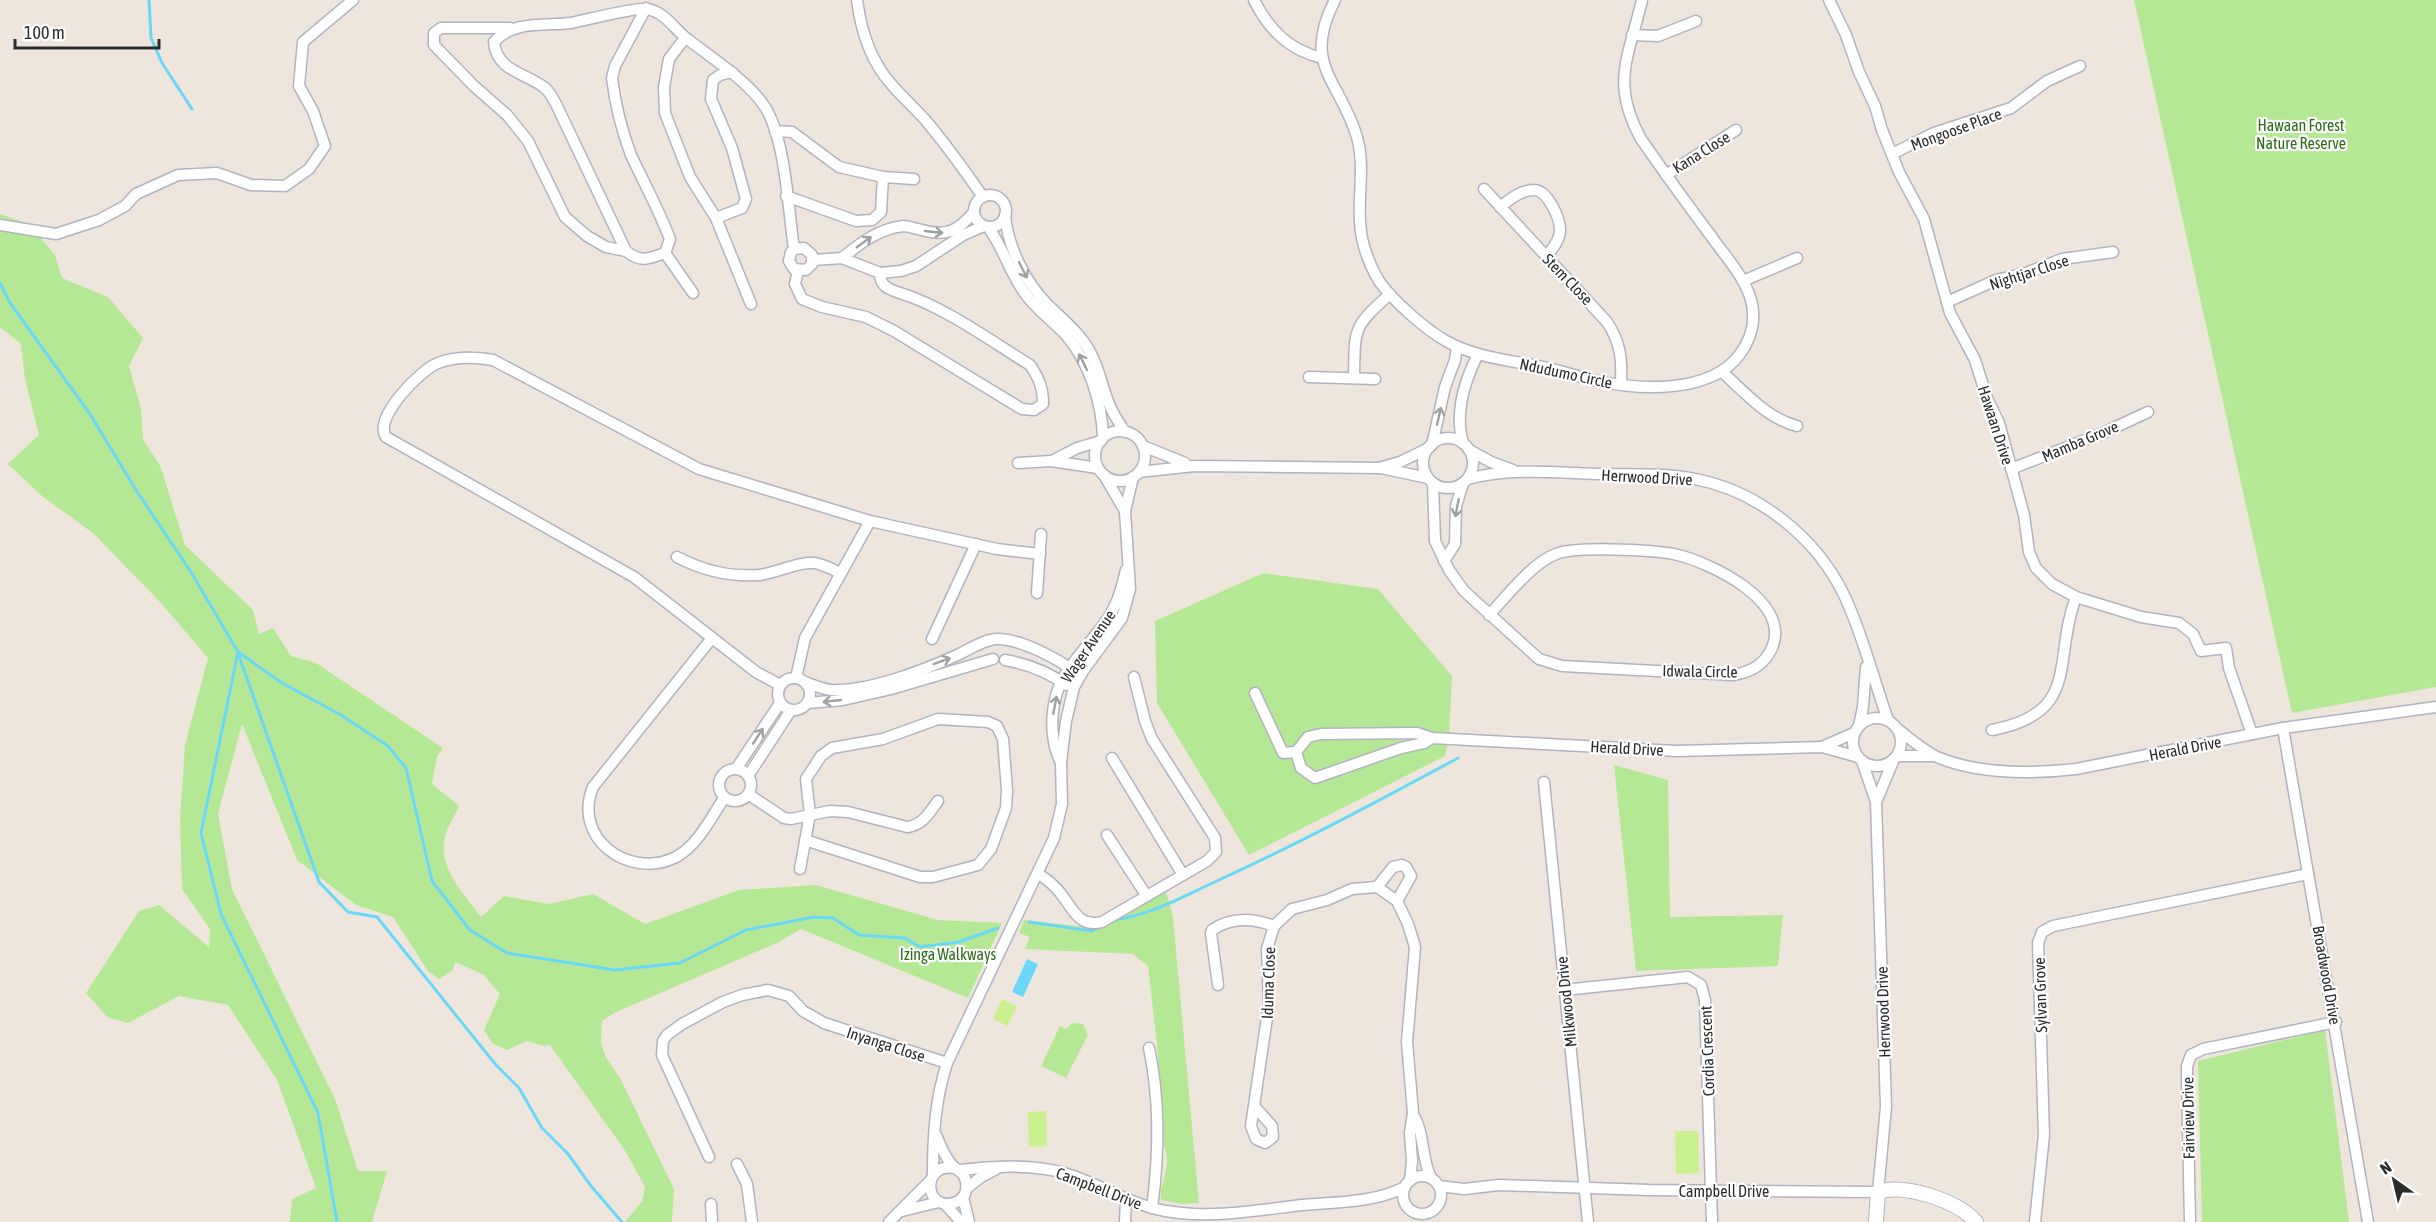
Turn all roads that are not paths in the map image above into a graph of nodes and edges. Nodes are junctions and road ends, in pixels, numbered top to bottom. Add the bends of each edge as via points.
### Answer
1 (353, 0) edge
2 (857, 0) edge
3 (1254, 0) edge
4 (1335, 0) edge
5 (1642, 0) edge
6 (1829, 0) edge
7 (646, 8) junction
8 (1696, 21) dead end
9 (511, 28) junction
10 (1632, 35) junction
11 (685, 38) junction
12 (1322, 58) junction
13 (2080, 66) dead end
14 (732, 72) junction
15 (1736, 130) dead end
16 (775, 131) junction
17 (1892, 154) junction
18 (1666, 175) junction
19 (882, 177) junction
20 (914, 179) dead end
21 (1484, 189) dead end
22 (786, 196) junction
23 (983, 197) junction
24 (1500, 207) junction
25 (974, 212) junction
26 (1005, 215) junction
27 (716, 218) junction
28 (0, 225) edge
29 (986, 226) junction
30 (794, 249) junction
31 (626, 251) junction
32 (2114, 252) dead end
33 (665, 253) junction
34 (1546, 257) junction
35 (842, 258) junction
36 (1797, 258) dead end
37 (813, 260) junction
38 (798, 271) junction
39 (880, 273) junction
40 (1743, 281) junction
41 (693, 293) dead end
42 (1390, 294) junction
43 (1947, 302) junction
44 (751, 304) dead end
45 (1457, 347) junction
46 (1478, 354) junction
47 (1722, 372) junction
48 (1309, 377) dead end
49 (1354, 378) junction
50 (1375, 379) dead end
51 (1621, 384) junction
52 (2148, 412) dead end
53 (1797, 426) dead end
54 (1125, 432) junction
55 (1102, 439) junction
56 (1143, 446) junction
57 (1430, 446) junction
58 (1466, 447) junction
59 (1051, 461) junction
60 (1018, 463) dead end
61 (1194, 466) junction
62 (1379, 468) junction
63 (2011, 469) junction
64 (1101, 472) junction
65 (1519, 473) junction
66 (1136, 475) junction
67 (1431, 481) junction
68 (1466, 481) junction
69 (1125, 511) junction
70 (870, 521) junction
71 (1041, 534) dead end
72 (976, 544) junction
73 (1040, 554) junction
74 (677, 557) dead end
75 (1444, 561) junction
76 (1128, 565) junction
77 (840, 573) junction
78 (1037, 593) dead end
79 (2076, 597) junction
80 (1489, 615) junction
81 (712, 638) junction
82 (932, 639) dead end
83 (1866, 656) junction
84 (993, 659) dead end
85 (1005, 660) dead end
86 (1070, 668) junction
87 (1080, 676) junction
88 (1134, 676) dead end
89 (801, 680) junction
90 (1062, 682) junction
91 (780, 685) junction
92 (1073, 691) junction
93 (1256, 693) dead end
94 (780, 703) junction
95 (807, 703) junction
96 (2436, 707) edge
97 (791, 710) junction
98 (1888, 720) junction
99 (2283, 728) junction
100 (1856, 730) junction
101 (1899, 730) junction
102 (1992, 730) dead end
103 (2252, 734) junction
104 (1432, 738) junction
105 (1822, 747) junction
106 (1296, 752) junction
107 (1935, 756) junction
108 (1895, 757) junction
109 (1112, 759) dead end
110 (1860, 759) junction
111 (1060, 762) junction
112 (736, 770) junction
113 (748, 776) junction
114 (1544, 782) dead end
115 (748, 794) junction
116 (724, 798) junction
117 (938, 801) dead end
118 (1876, 802) junction
119 (810, 814) junction
120 (1107, 835) dead end
121 (805, 840) junction
122 (800, 869) dead end
123 (1038, 874) junction
124 (1183, 874) junction
125 (2308, 874) junction
126 (1377, 887) junction
127 (1146, 895) junction
128 (1397, 901) junction
129 (1274, 926) junction
130 (1218, 985) dead end
131 (1564, 990) junction
132 (2336, 1022) junction
133 (1149, 1048) dead end
134 (947, 1064) junction
135 (1255, 1107) dead end
136 (1413, 1113) junction
137 (935, 1135) junction
138 (709, 1156) dead end
139 (737, 1164) dead end
140 (999, 1168) junction
141 (957, 1169) junction
142 (932, 1177) junction
143 (1435, 1182) junction
144 (1407, 1184) junction
145 (1585, 1187) junction
146 (1464, 1189) junction
147 (1712, 1190) junction
148 (1878, 1192) junction
149 (965, 1193) junction
150 (1378, 1198) junction
151 (1126, 1199) junction
152 (942, 1203) junction
153 (711, 1204) dead end
154 (1437, 1205) junction
155 (1152, 1208) junction
156 (1414, 1214) edge
157 (898, 1218) edge
158 (712, 1222) edge
159 (752, 1222) edge
160 (961, 1222) edge
161 (969, 1222) edge
162 (1125, 1222) edge
163 (1432, 1222) edge
164 (1588, 1222) edge
165 (1712, 1222) edge
166 (1876, 1222) edge
167 (1976, 1222) edge
168 (2035, 1222) edge
169 (2190, 1222) edge
170 (2368, 1222) edge

1 - 28 street via 303,42 299,86 314,111 325,147 309,169 285,186 251,185 217,172 178,175 136,194 125,206 99,220 56,234
2 - 23 street via 863,31 881,70 952,152
3 - 12 street via 1278,36 1295,49
4 - 12 street, Ndudumo Circle via 1322,34
5 - 10 street, Ndudumo Circle
6 - 17 street, Hawaan Drive
7 - 9 street via 570,23
7 - 11 street via 664,16
7 - 33 street via 612,78 630,151 670,239
8 - 10 street via 1658,36
9 - 31 street via 494,42 500,62 547,90
9 - 31 street via 441,28 434,33 434,45 507,115 528,141 566,217 606,247
10 - 18 street, Ndudumo Circle via 1624,65 1630,118
11 - 14 street
11 - 27 street via 669,59 664,113 690,177
12 - 42 street, Ndudumo Circle via 1360,149 1363,242 1370,263
13 - 17 street, Mongoose Place via 2048,81 2011,108 1934,133
14 - 16 street via 764,106
14 - 27 street via 713,80 711,99 732,148 746,199 741,208
15 - 18 street, Kana Close
16 - 19 street via 792,132 839,167
16 - 22 street
17 - 43 street, Hawaan Drive via 1929,233
18 - 40 street, Ndudumo Circle
19 - 20 street
19 - 22 street via 881,212 872,220 856,221
21 - 24 street, Stem Close
22 - 30 street
23 - 25 street
23 - 26 street via 992,195 1000,199
24 - 34 street, Stem Close
24 - 34 street via 1524,192 1539,190 1545,194 1560,228 1558,242
25 - 29 street
35 -> 25 street via 870,236 906,226 938,235 962,225
26 - 29 street via 1001,223
26 -> 54 street via 1009,238 1028,279 1084,342 1098,368 1113,413
27 - 44 street
29 - 39 street via 963,235 916,266
55 -> 29 street via 1101,412 1082,359 1023,291 997,239
30 - 37 street via 809,250
30 - 38 street via 789,261
31 - 33 street via 634,258 647,259
32 - 43 street, Nightjar Close via 2062,259 1996,280
33 - 41 street
34 - 51 street, Stem Close via 1613,331 1621,352
35 - 37 street
35 - 39 street
36 - 40 street
37 - 38 street via 809,267
38 - 39 street via 795,284 802,299 822,308 866,317 1022,409 1034,410 1043,404 1039,377 1030,365 924,302 886,288
40 - 47 street, Ndudumo Circle via 1754,315 1752,329 1742,352
42 - 45 street, Ndudumo Circle via 1433,332
42 - 49 street via 1362,318 1357,328
43 - 63 street, Hawaan Drive via 1975,360 1999,423
45 - 46 street, Ndudumo Circle
57 -> 45 street
46 - 51 street, Ndudumo Circle
46 - 58 street via 1459,414
47 - 51 street, Ndudumo Circle via 1677,387
47 - 53 street via 1771,416
48 - 49 street
49 - 50 street
52 - 63 street, Mamba Grove
54 - 55 street
54 - 56 street
55 - 59 street
55 - 64 street via 1095,454
56 - 61 street
56 - 66 street via 1145,460
57 - 58 street via 1452,438
57 - 62 street
57 - 67 street via 1423,463
58 - 65 street, Herrwood Drive
58 - 68 street via 1473,462
59 - 60 street
59 - 64 street
61 - 62 street
61 - 66 street
62 - 67 street
63 - 79 street, Hawaan Drive via 2036,568 2052,584
64 - 66 street via 1118,481
64 - 69 street
65 - 68 street, Herrwood Drive via 1498,473
65 - 83 street, Herrwood Drive via 1675,476 1721,486 1745,496 1785,522 1824,563 1845,597
66 - 69 street
67 - 68 street via 1448,488
67 - 75 street, Idwala Circle via 1434,541
68 -> 75 street via 1456,506 1455,544
69 - 76 street
70 - 72 street
70 - 77 street
70 - 81 street via 699,470 493,360 466,358 437,364 409,385 384,422 386,437 634,577
71 - 73 street
72 - 73 street
72 - 82 street
73 - 78 street
74 - 77 street via 699,568 731,575 759,575 808,562
75 - 80 street, Idwala Circle via 1464,591
76 - 86 street, Wager Avenue via 1109,617
76 - 87 street, Wager Avenue via 1130,590 1122,618
77 - 89 street via 805,638
79 - 102 street via 2068,617 2060,682 2035,715
79 - 103 street, Hawaan Drive via 2178,624 2193,634 2200,651 2226,648
80 - 80 street, Idwala Circle via 1539,658 1575,667 1733,675 1762,663 1776,634 1768,608 1758,598 1708,565 1673,554 1578,549 1555,554 1533,569
81 - 91 street
81 - 116 street via 593,787 589,796 590,825 603,845 622,858 665,861 693,844
83 - 98 street, Herrwood Drive
83 - 100 street, Herrwood Drive via 1866,679
84 -> 95 street via 891,689
85 - 90 street via 1050,673
86 - 87 street
89 -> 86 street via 829,690 890,680 994,639 1013,641
86 - 90 street, Wager Avenue
87 - 92 street, Wager Avenue
88 - 124 street via 1152,739 1216,843 1213,856
89 - 91 street via 787,679
89 - 95 street via 810,694
90 - 92 street
111 -> 90 street, Wager Avenue via 1052,727
91 - 94 street
92 - 111 street, Wager Avenue
93 - 106 street, Herald Drive via 1282,753
94 - 97 street
112 -> 94 street
95 - 97 street
96 - 99 street, Herald Drive
97 - 113 street
98 - 100 street via 1872,718
98 - 101 street
99 - 103 street, Herald Drive
99 - 125 street, Broadwood Drive
100 - 105 street, Herald Drive
100 - 110 street via 1854,749
101 - 107 street, Herald Drive
101 - 108 street via 1901,744
103 - 107 street, Herald Drive via 2063,771 1982,770
104 - 105 street, Herald Drive via 1677,751
104 - 106 street, Herald Drive via 1416,733 1321,734 1308,737
104 - 106 street, Herald Drive via 1315,778 1301,768
105 - 110 street, Herald Drive
107 - 108 street, Herald Drive
108 - 110 street via 1882,765
108 - 118 street, Herrwood Drive
109 - 124 street
110 - 118 street, Herrwood Drive
111 - 123 street, Wager Avenue via 1059,819
112 - 113 street
112 - 116 street via 728,771 719,781
113 - 115 street
114 - 131 street, Milkwood Drive
115 - 116 street via 737,801
115 - 119 street via 784,818
117 - 119 street via 923,820 907,827 848,812
118 - 148 street, Herrwood Drive via 1886,1107
119 - 121 street
119 - 121 street via 806,779 821,756 832,748 883,739 938,718 988,722 997,726 1003,739 1006,808 991,849 978,865 920,877
120 - 127 street
121 - 122 street
123 - 127 street via 1086,923 1102,922
123 - 134 street, Wager Avenue
124 - 127 street
125 - 132 street, Broadwood Drive
125 - 168 street, Sylvan Grove via 2053,926 2042,932 2038,943 2044,1149
126 - 128 street
126 - 128 street via 1393,867 1406,867 1411,876
126 - 129 street, Iduma Close via 1352,889 1292,909
128 - 136 street via 1415,947 1407,1042
129 - 130 street via 1251,919 1212,930
129 - 135 street, Iduma Close via 1267,949 1269,1004
131 - 145 street, Milkwood Drive
131 - 147 street, Cordia Crescent via 1688,977 1701,985 1706,1011
132 - 169 street, Fairview Drive via 2203,1049 2191,1055 2187,1066
132 - 170 street, Broadwood Drive
133 - 155 street via 1157,1135
134 - 137 street, Wager Avenue via 934,1118
134 - 138 street, Inyanga Close via 824,1023 779,992 755,991 723,1002 666,1035 663,1041 662,1054
136 - 143 street via 1421,1133 1425,1162
136 - 144 street via 1412,1161
137 - 141 street
137 - 142 street, Wager Avenue
139 - 159 street via 747,1184
140 - 141 street, Campbell Drive
140 - 149 street via 981,1177
140 - 151 street, Campbell Drive via 1027,1166 1063,1173
141 - 142 street via 943,1168
141 - 149 street via 966,1178
142 - 152 street via 931,1192
142 - 157 street
143 - 144 street via 1420,1176
143 - 146 street
143 - 154 street
144 - 150 street
144 - 156 street via 1404,1198
145 - 146 street, Campbell Drive via 1499,1185
145 - 147 street, Campbell Drive
145 - 164 street, Milkwood Drive
146 - 154 street
147 - 148 street, Campbell Drive
147 - 165 street, Cordia Crescent
148 - 166 street, Herrwood Drive
148 - 167 street, Campbell Drive via 1892,1189 1947,1202
149 - 152 street via 955,1203
149 - 161 street
150 - 155 street, Campbell Drive via 1206,1214
150 - 156 street
151 - 155 street, Campbell Drive
151 - 162 street
152 - 157 street
152 - 160 street
153 - 158 street
154 - 156 street
154 - 163 street

